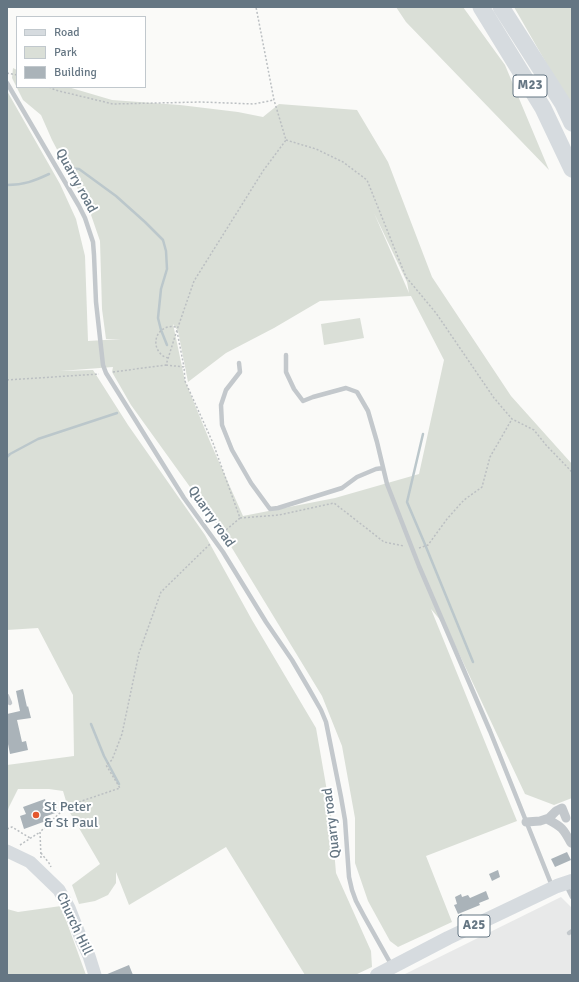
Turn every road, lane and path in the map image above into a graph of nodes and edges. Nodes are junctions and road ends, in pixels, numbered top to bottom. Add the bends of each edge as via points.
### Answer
1 (256, 7) edge
2 (481, 7) edge
3 (502, 7) edge
4 (7, 83) edge
5 (51, 88) edge
6 (274, 100) junction
7 (572, 123) edge
8 (286, 140) junction
9 (572, 169) edge
10 (177, 328) junction
11 (286, 355) dead end
12 (168, 358) junction
13 (239, 363) dead end
14 (166, 365) junction
15 (184, 367) junction
16 (106, 373) junction
17 (7, 380) edge
18 (512, 419) junction
19 (383, 468) junction
20 (572, 472) edge
21 (240, 518) junction
22 (214, 540) junction
23 (413, 550) junction
24 (7, 696) edge
25 (10, 703) dead end
26 (566, 818) dead end
27 (547, 819) junction
28 (526, 822) junction
29 (7, 830) edge
30 (40, 832) junction
31 (30, 838) junction
32 (571, 843) dead end
33 (8, 852) edge
34 (41, 858) dead end
35 (563, 884) edge
36 (572, 897) edge
37 (392, 967) junction
38 (95, 975) edge
39 (377, 975) edge

1 - 6 path
2 - 9 highway, M23 via 543,108
3 - 7 highway, M23 via 563,104
4 - 16 lane, Quarry road via 85,218 93,242 96,302
5 - 6 path via 113,104 254,104
6 - 8 path
8 - 10 path via 262,171 194,281
8 - 18 path via 323,152 343,162 367,180 406,277 436,313 494,398
10 - 12 path
10 - 12 path via 169,326 161,330 156,338 156,347 160,354
10 - 15 path
11 - 19 lane via 286,372 303,401 346,388 357,392 368,411
12 - 14 path
13 - 19 lane via 240,372 226,390 221,405 222,425 236,457 270,509 342,488 357,477
14 - 15 path
14 - 16 path
15 - 21 path via 185,381 213,443
16 - 17 path
16 - 22 lane, Quarry road via 184,498
18 - 20 path via 534,430
18 - 23 path via 490,457 482,487 464,500 428,545
19 - 23 lane
21 - 22 path
21 - 23 path via 279,515 334,503 384,542
22 - 30 path via 161,592 139,653 122,734 112,760 106,765 120,788 67,806
22 - 37 lane, Quarry road via 292,660 321,710 326,722 345,820 352,890
23 - 28 lane
24 - 25 lane
26 - 27 street via 562,808
27 - 28 street
27 - 32 street via 565,831
28 - 35 lane
29 - 31 path via 12,826
30 - 31 path
30 - 34 path
31 - 33 path
33 - 38 street, Church Hill via 30,862 59,890 69,908
35 - 36 lane
35 - 37 main road, A25
37 - 39 main road, A25

